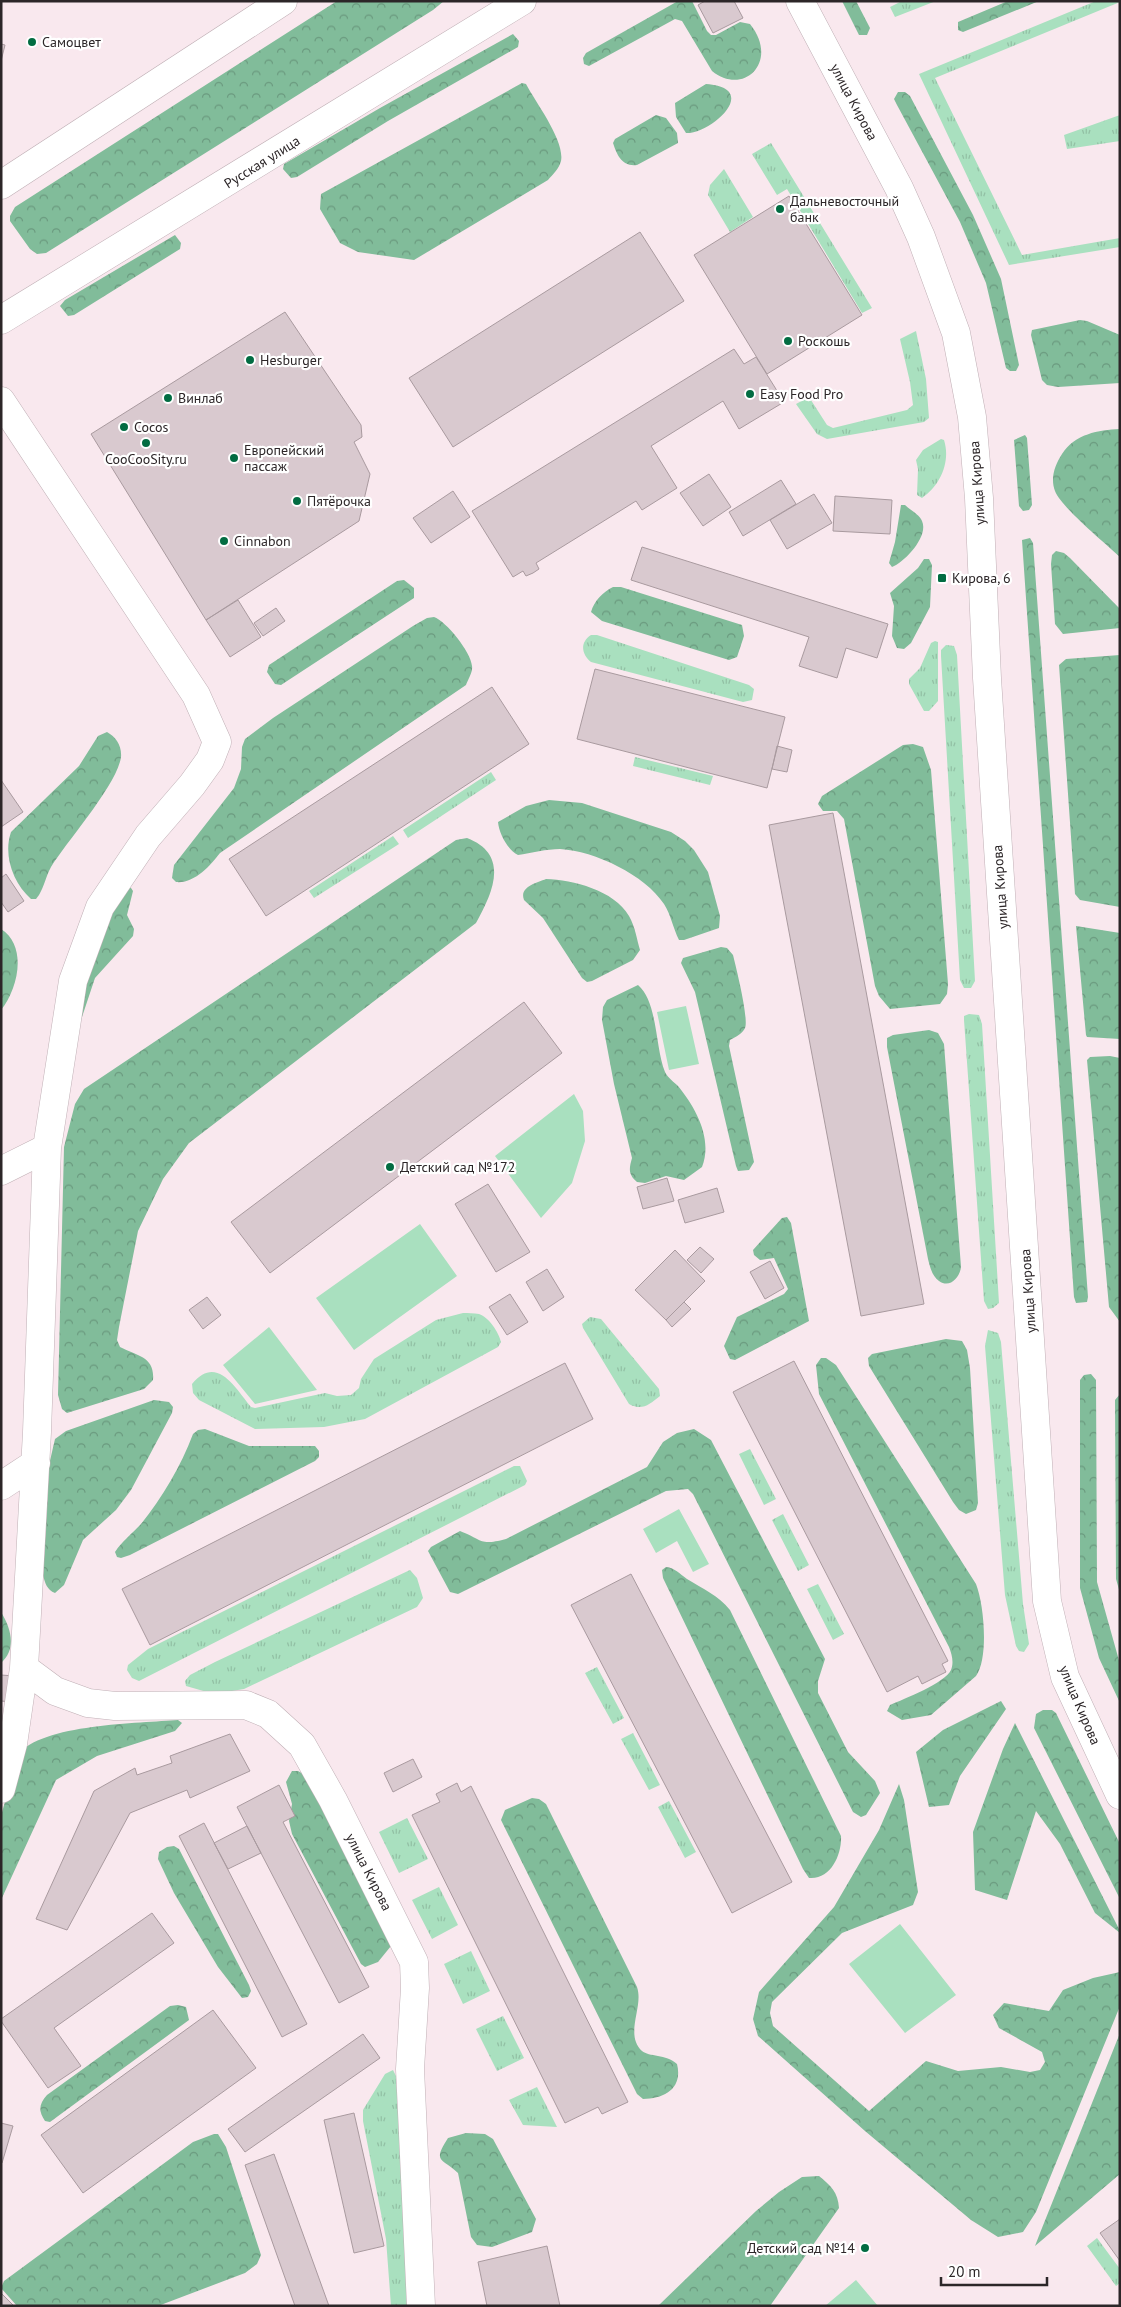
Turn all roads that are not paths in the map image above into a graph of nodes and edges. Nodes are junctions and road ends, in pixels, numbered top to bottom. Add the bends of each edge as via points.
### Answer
1 (283, 1) edge
2 (800, 1) edge
3 (520, 2) edge
4 (1, 185) edge
5 (1, 320) edge
6 (1, 401) edge
7 (47, 1148) junction
8 (1, 1171) edge
9 (36, 1462) junction
10 (1, 1486) edge
11 (24, 1668) junction
12 (1, 1788) edge
13 (1120, 1796) edge
14 (421, 2306) edge

1 - 4 main road
2 - 13 main road, улица Кирова via 890,171 921,237 956,334 972,417 1048,1602 1065,1677
3 - 5 main road, Русская улица
6 - 7 main road via 196,694 217,742 210,760 148,836 100,907 73,981
7 - 8 main road
7 - 9 main road
9 - 10 main road
9 - 11 main road
11 - 12 main road via 13,1744
11 - 14 main road, улица Кирова via 55,1690 88,1703 115,1706 246,1705 268,1714 302,1745 414,1962 410,2069

